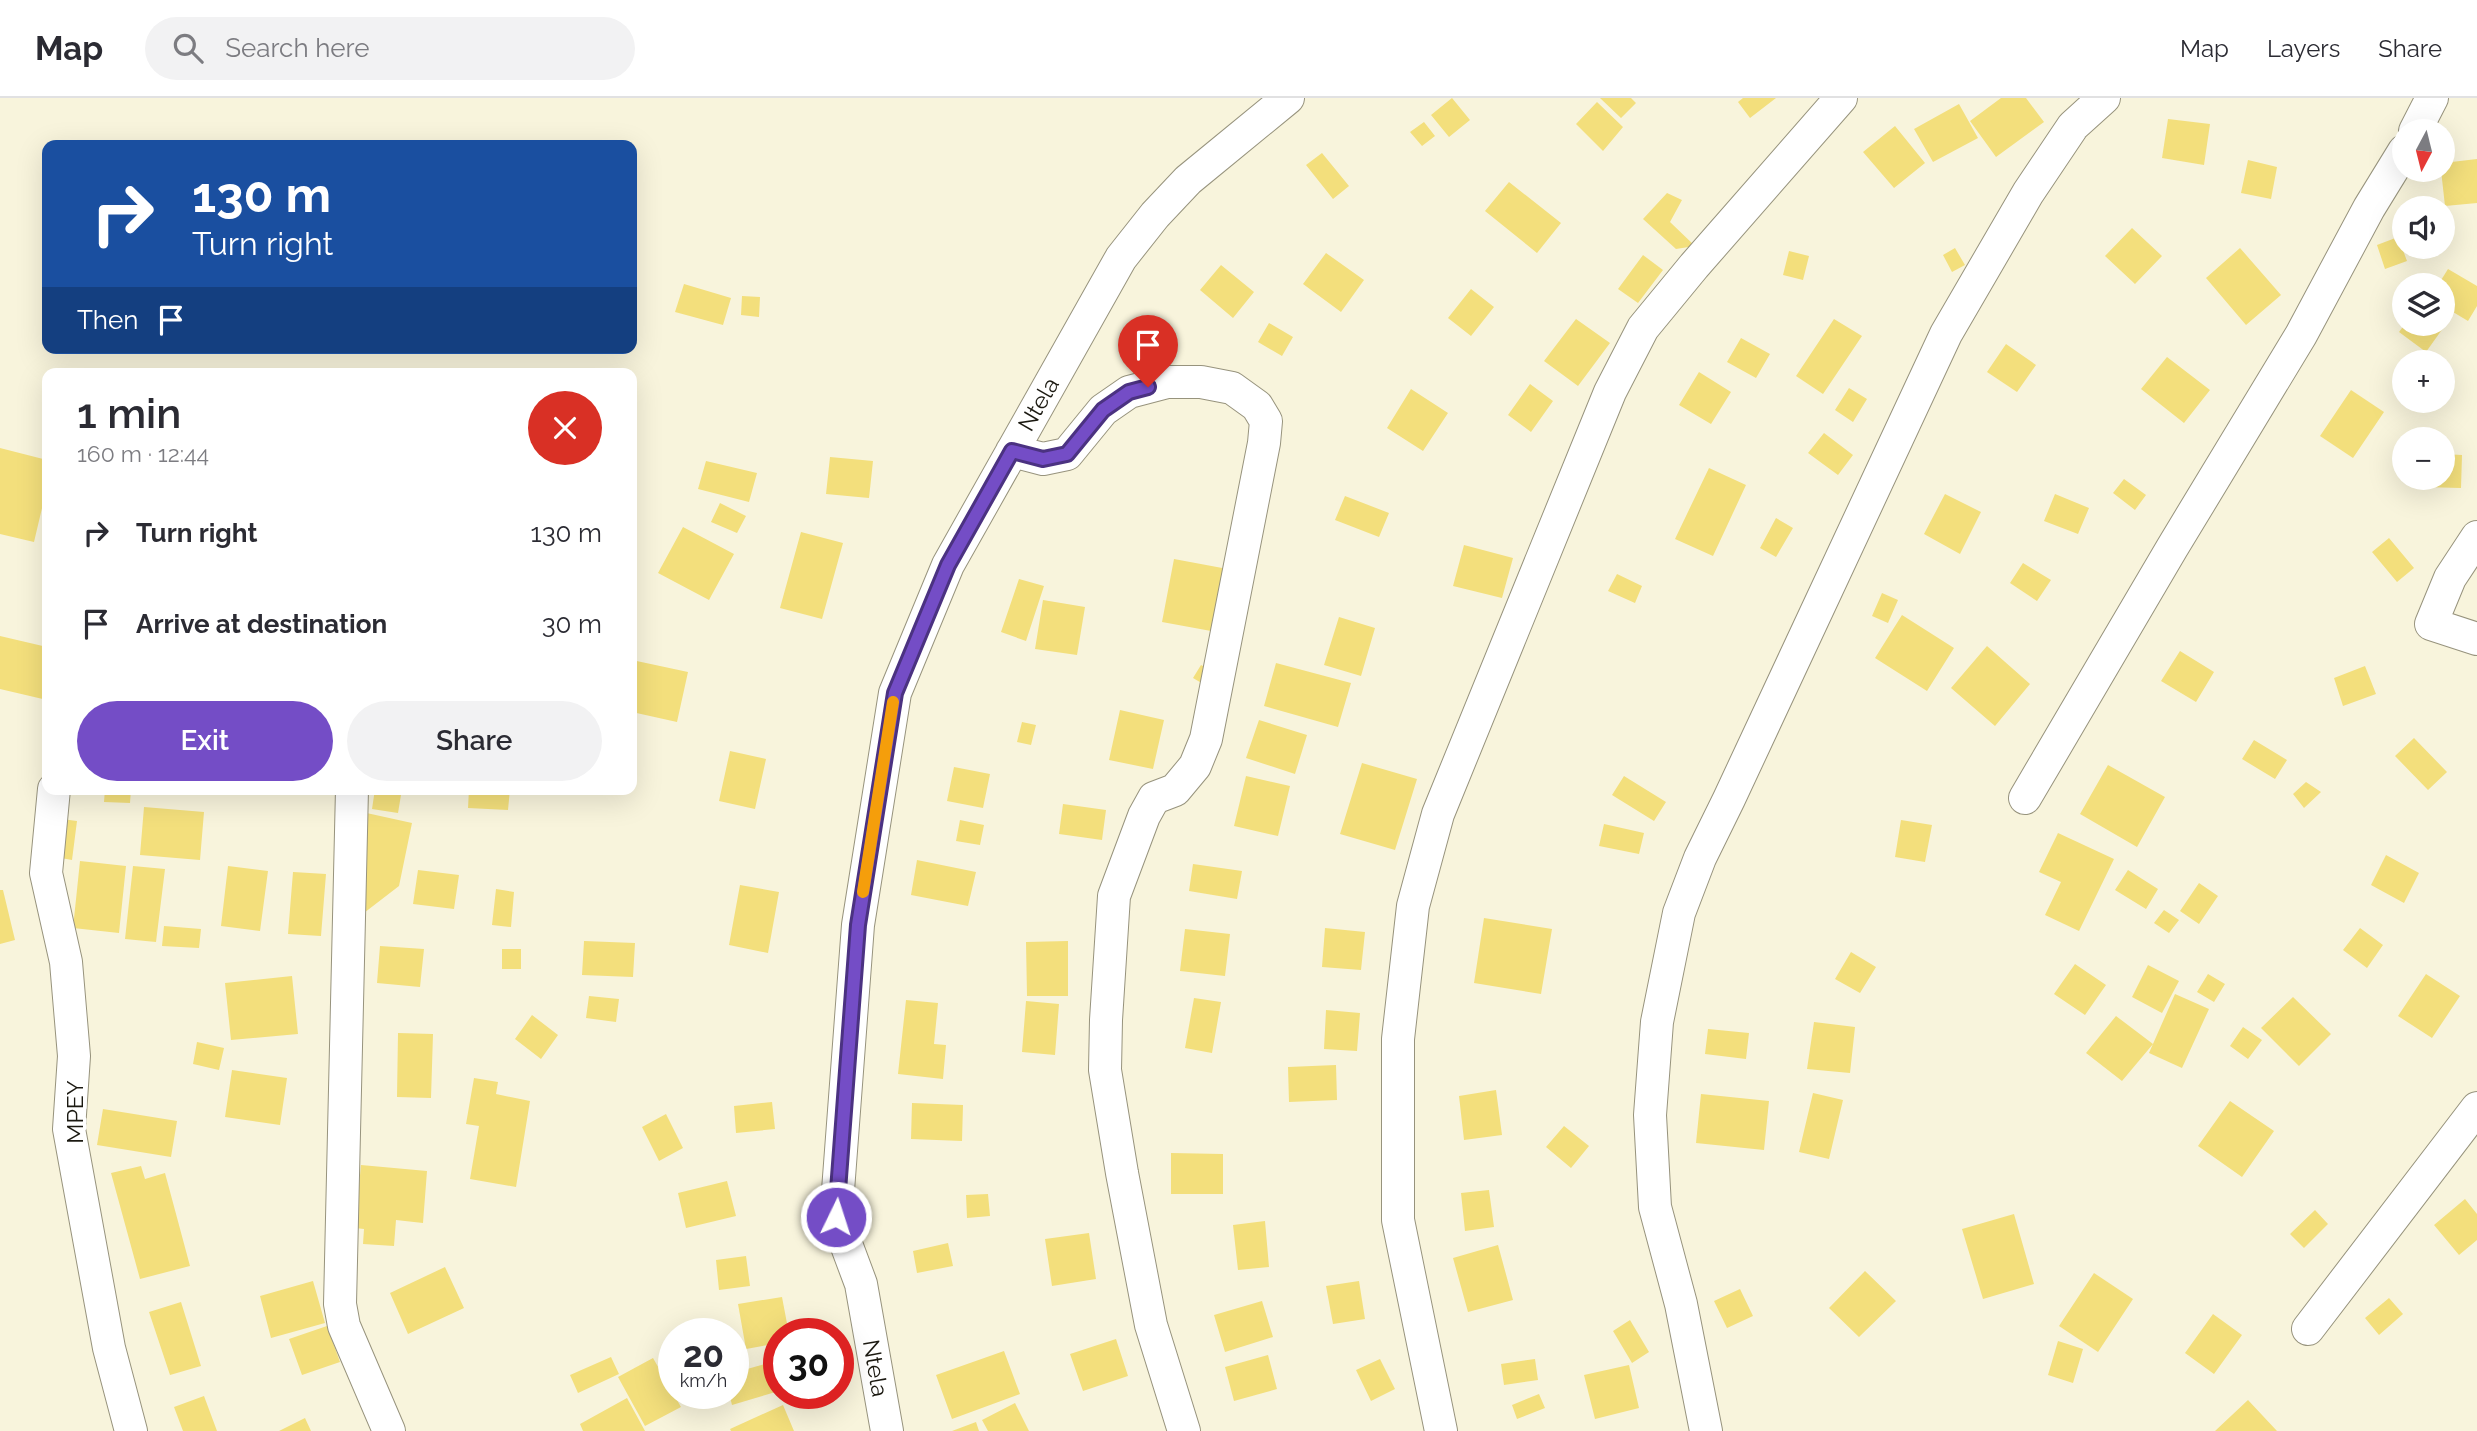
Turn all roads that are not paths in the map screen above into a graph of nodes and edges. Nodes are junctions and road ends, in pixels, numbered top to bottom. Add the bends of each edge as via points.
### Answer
1 (1288, 98) edge
2 (1841, 98) edge
3 (2104, 98) edge
4 (2432, 98) edge
5 (2421, 119) edge
6 (2392, 170) edge
7 (1012, 451) junction
8 (2477, 537) edge
9 (2477, 639) edge
10 (53, 795) edge
11 (352, 795) edge
12 (2025, 798) dead end
13 (2477, 1108) edge
14 (2308, 1329) dead end
15 (131, 1431) edge
16 (389, 1431) edge
17 (887, 1431) edge
18 (1184, 1431) edge
19 (1441, 1431) edge
20 (1706, 1431) edge

1 - 7 street, Ntela via 1188,180 1121,258
2 - 19 street via 1643,328 1609,392 1438,814 1413,906 1398,1039 1398,1220
3 - 20 street via 2073,126 1946,334 1699,858 1679,913 1657,1022 1650,1115 1655,1207 1681,1304
4 - 5 street
6 - 12 street via 2301,335
7 - 17 street, Ntela via 948,565 895,693 858,925 836,1217 862,1284
7 - 18 street via 1043,459 1067,454 1103,410 1129,392 1167,382 1232,388 1257,406 1266,421 1206,739 1195,766 1175,790 1154,798 1144,816 1114,896 1108,967 1105,1070 1109,1095 1151,1325
8 - 9 street via 2450,579 2431,624
10 - 15 street, MPEY via 46,873 66,962 74,1056 69,1129 109,1348
11 - 16 street via 340,1304 344,1326
13 - 14 street

